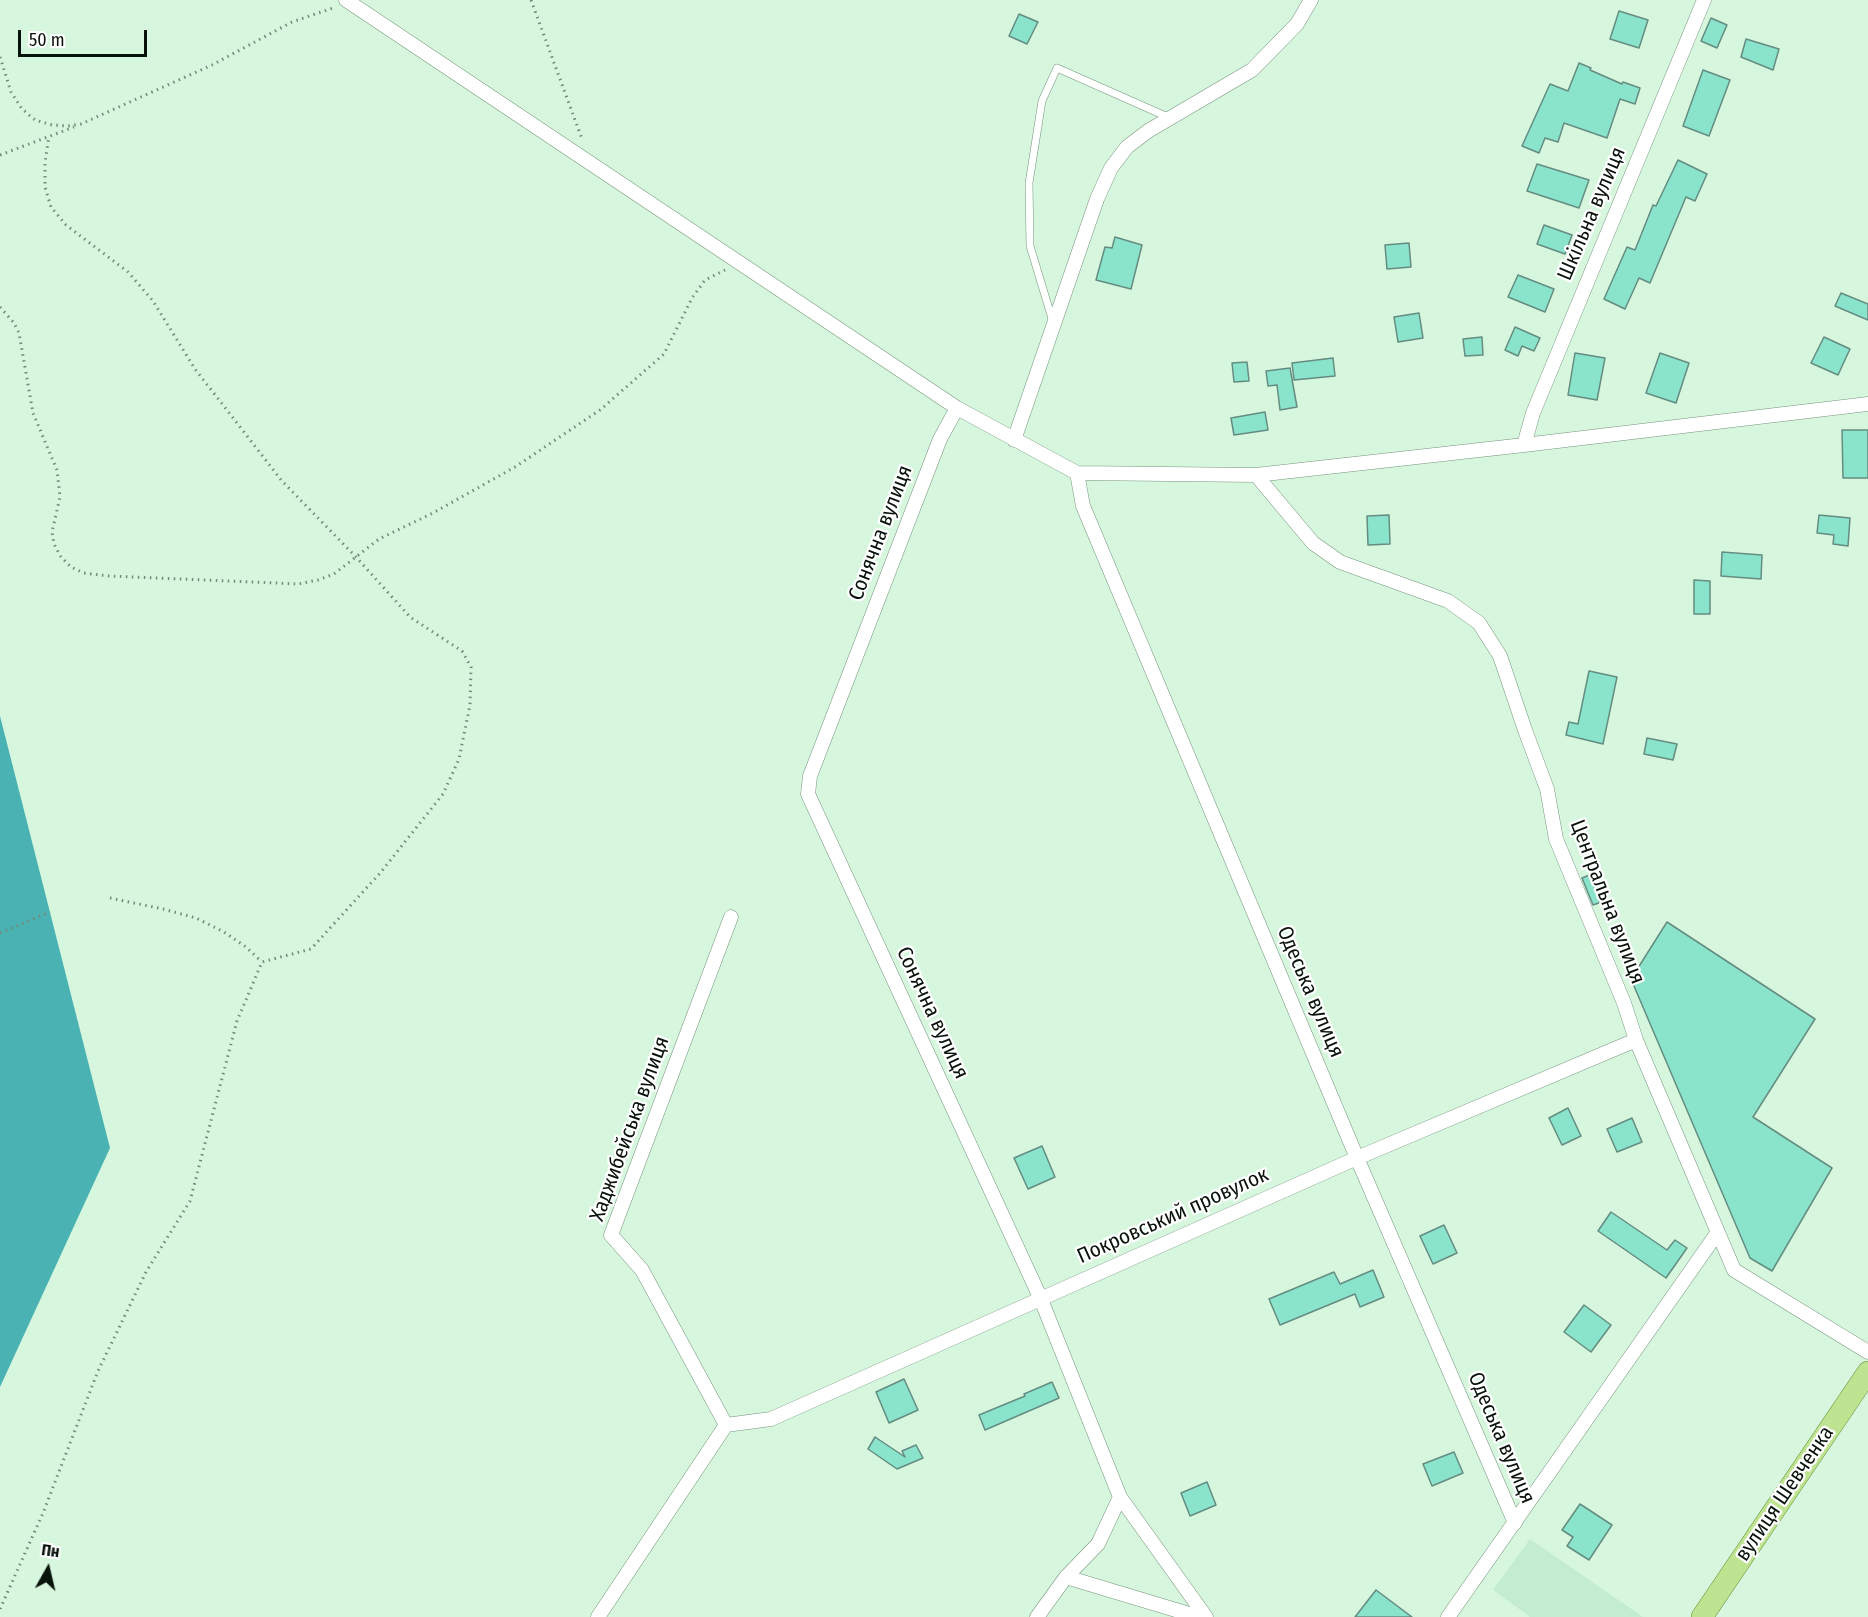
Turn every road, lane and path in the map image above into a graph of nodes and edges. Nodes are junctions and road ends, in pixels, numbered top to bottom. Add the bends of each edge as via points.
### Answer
1 (347, 0) edge
2 (531, 0) edge
3 (1311, 0) edge
4 (1704, 0) edge
5 (0, 57) edge
6 (1170, 118) junction
7 (81, 124) junction
8 (49, 136) junction
9 (0, 155) edge
10 (590, 163) junction
11 (744, 266) junction
12 (0, 307) edge
13 (1054, 325) junction
14 (1868, 404) edge
15 (957, 408) junction
16 (1014, 440) junction
17 (1524, 445) junction
18 (1077, 473) junction
19 (1256, 475) junction
20 (356, 557) junction
21 (110, 898) dead end
22 (50, 912) dead end
23 (730, 917) dead end
24 (0, 933) edge
25 (262, 962) junction
26 (1636, 1040) junction
27 (1357, 1158) junction
28 (1718, 1232) junction
29 (1040, 1297) junction
30 (1868, 1352) edge
31 (1868, 1372) edge
32 (726, 1425) junction
33 (1120, 1497) junction
34 (1515, 1522) junction
35 (1066, 1577) junction
36 (0, 1609) edge
37 (598, 1617) edge
38 (1037, 1617) edge
39 (1199, 1617) edge
40 (1206, 1617) edge
41 (1448, 1617) edge
42 (1702, 1617) edge

1 - 7 path via 292,22 212,65
1 - 10 street
2 - 10 path
3 - 6 street via 1297,24 1252,70
4 - 17 street, Шкільна вулиця via 1533,413
5 - 7 path via 22,110 35,120 52,125
6 - 13 street via 1127,147 1111,168
6 - 13 lane via 1057,68 1042,100 1029,183 1030,246
7 - 8 path
8 - 9 path
8 - 20 path via 45,187 51,207 66,225 128,272 153,301 195,369 282,481
10 - 11 street
11 - 15 street
11 - 20 path via 718,272 705,280 664,354 600,410 515,466 379,539
12 - 20 path via 19,333 33,413 57,470 60,497 52,532 54,544 71,567 109,576 298,584 334,574
13 - 16 street
14 - 17 street
15 - 16 street
15 - 29 street, Сонячна вулиця via 940,439 810,776 808,794
16 - 18 street
17 - 19 street
18 - 19 street
18 - 27 street, Одеська вулиця via 1083,506
19 - 26 street, Центральна вулиця via 1313,543 1340,562 1448,602 1479,623 1500,656 1547,789 1556,839
20 - 25 path via 410,617 462,651 471,668 470,705 459,759 443,794 381,873 311,948
21 - 25 path via 196,918 224,932
22 - 24 path
23 - 32 street, Хаджибейська вулиця via 611,1235 642,1270
25 - 36 path via 237,1021 190,1201 146,1272 98,1371 43,1513
26 - 27 street, Покровський провулок
26 - 28 street, Центральна вулиця
27 - 29 street, Покровський провулок
27 - 34 street, Одеська вулиця
28 - 30 street, Центральна вулиця via 1734,1270
28 - 34 street
29 - 32 street, Покровський провулок via 771,1419
29 - 33 street, Сонячна вулиця
31 - 42 main road, вулиця Шевченка
32 - 37 street
33 - 35 street via 1098,1544
33 - 40 street, Сонячна вулиця
34 - 41 street
35 - 38 street
35 - 39 street

